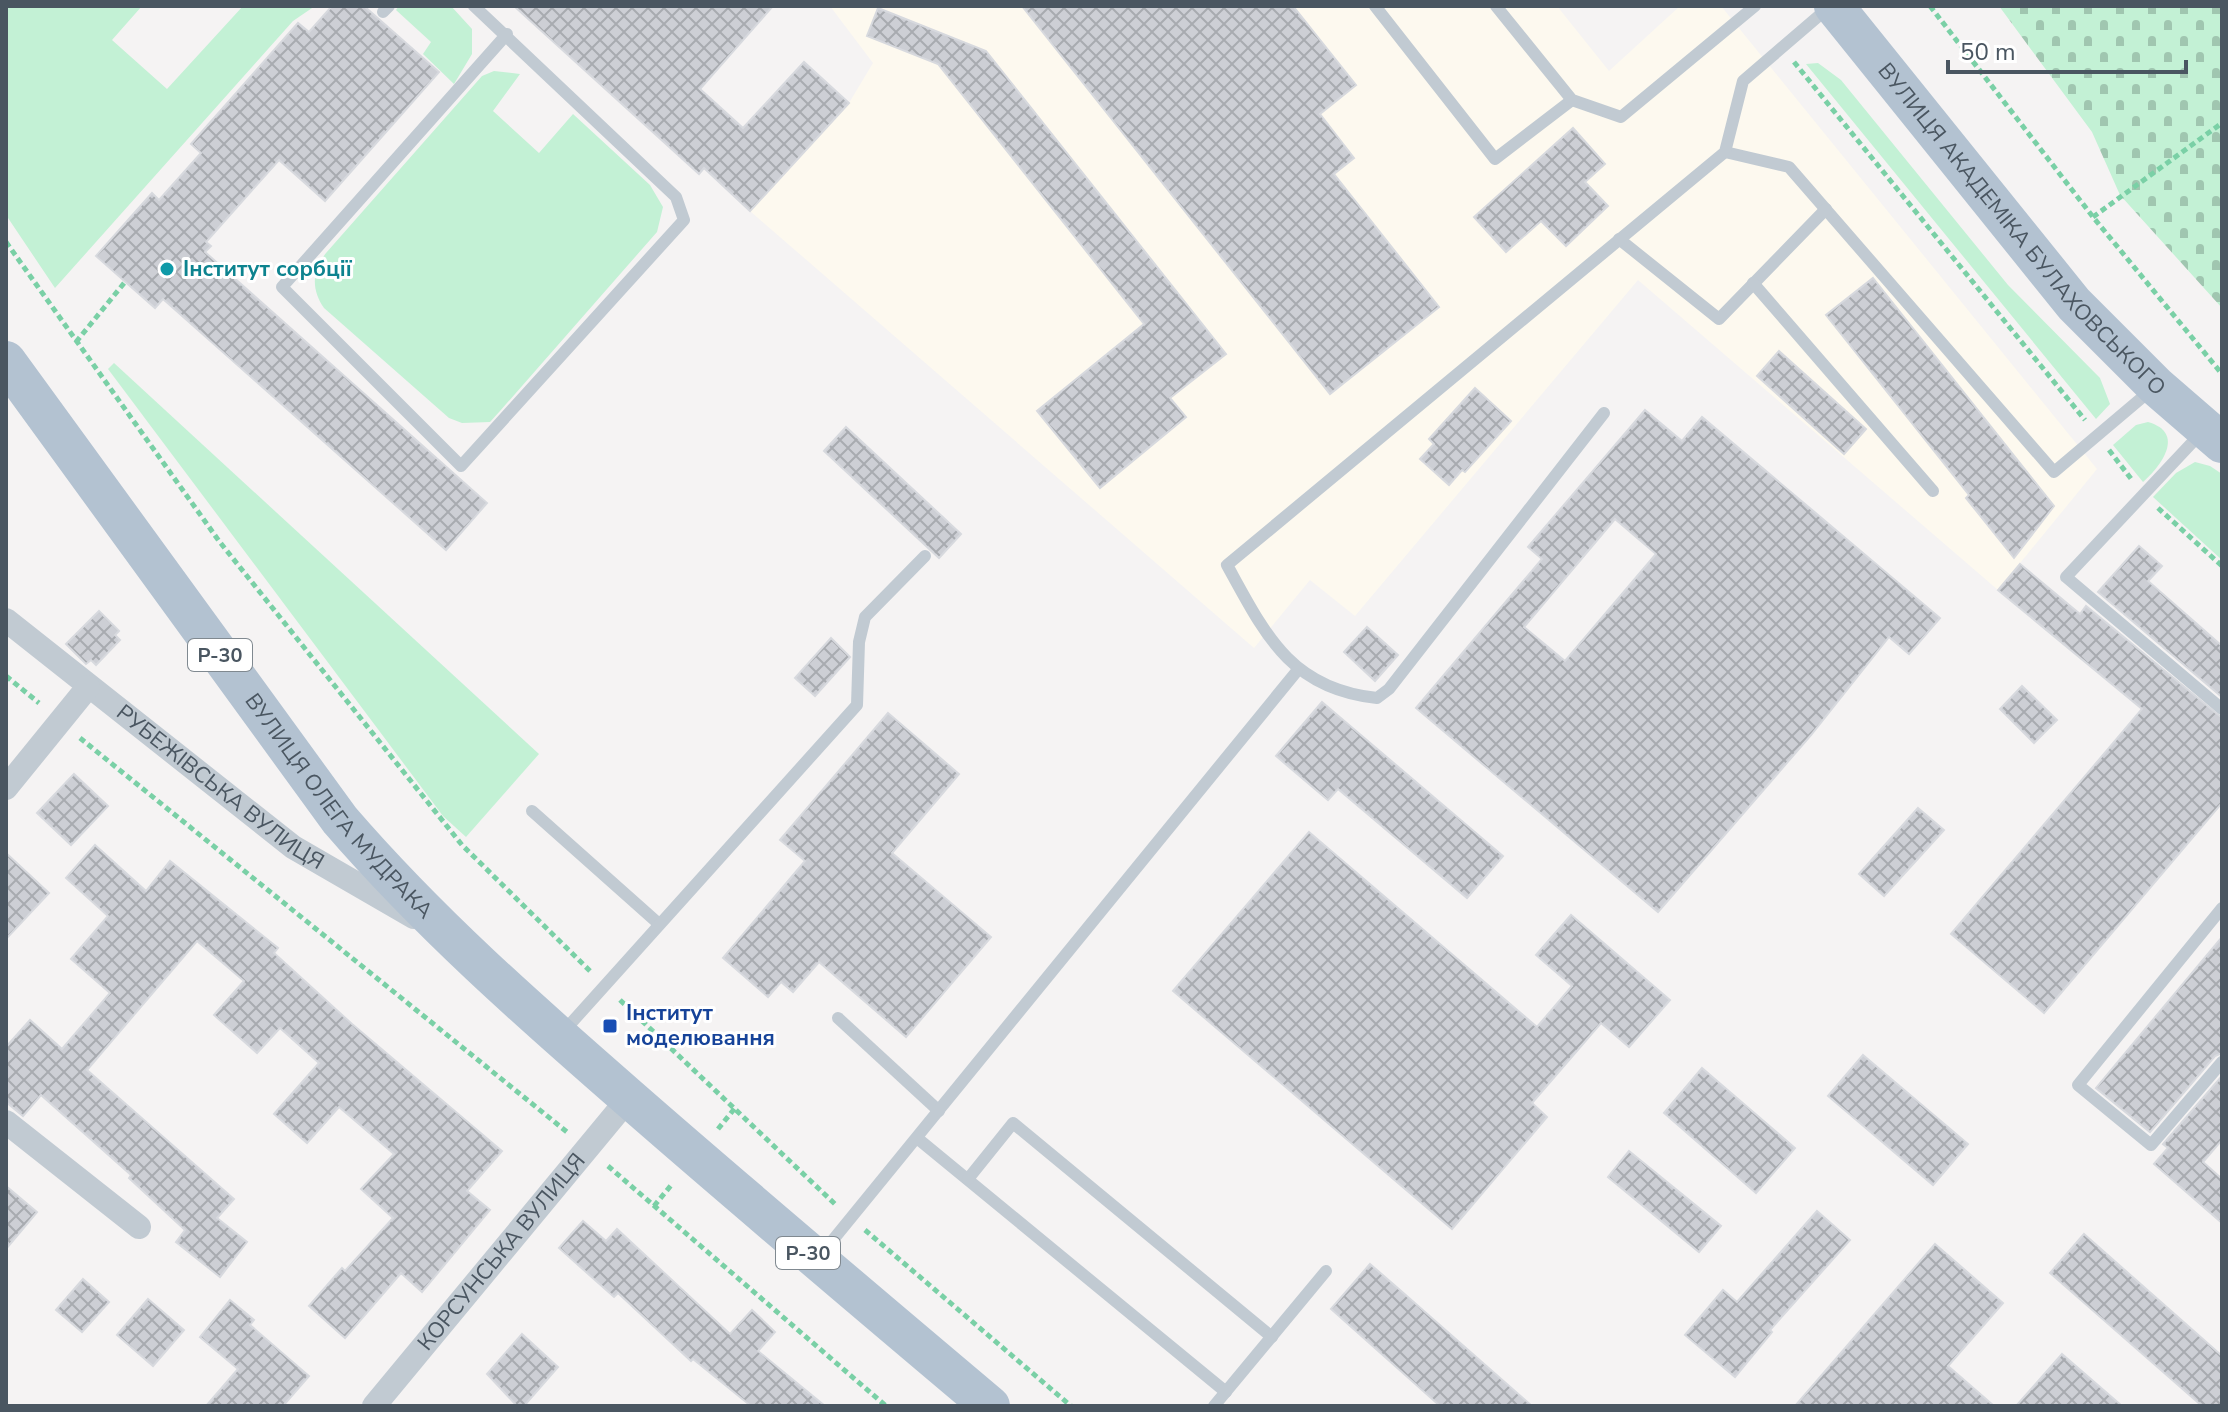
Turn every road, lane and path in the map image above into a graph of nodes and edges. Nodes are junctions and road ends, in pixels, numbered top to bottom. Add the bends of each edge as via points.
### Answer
1 (474, 6) edge
2 (1375, 6) edge
3 (1496, 6) edge
4 (1755, 6) edge
5 (1832, 6) edge
6 (1930, 6) edge
7 (507, 34) junction
8 (1782, 47) junction
9 (1572, 100) junction
10 (2222, 123) edge
11 (1725, 152) junction
12 (1826, 209) junction
13 (2093, 217) junction
14 (1619, 239) junction
15 (6, 242) edge
16 (125, 282) dead end
17 (1753, 283) junction
18 (76, 342) junction
19 (6, 361) edge
20 (2222, 374) edge
21 (2156, 386) junction
22 (1604, 413) dead end
23 (2096, 434) junction
24 (2213, 436) edge
25 (1933, 491) dead end
26 (2144, 495) junction
27 (925, 556) dead end
28 (2222, 566) edge
29 (6, 620) edge
30 (1297, 671) junction
31 (6, 676) edge
32 (88, 687) junction
33 (2222, 709) edge
34 (60, 721) junction
35 (6, 788) edge
36 (532, 811) dead end
37 (2222, 908) edge
38 (659, 924) junction
39 (448, 937) junction
40 (606, 986) junction
41 (838, 1018) dead end
42 (559, 1036) junction
43 (2222, 1062) edge
44 (629, 1098) junction
45 (939, 1111) junction
46 (6, 1122) edge
47 (917, 1138) junction
48 (588, 1148) junction
49 (968, 1179) junction
50 (851, 1219) junction
51 (139, 1227) dead end
52 (817, 1260) junction
53 (1326, 1271) dead end
54 (1272, 1337) junction
55 (1226, 1392) junction
56 (978, 1402) edge
57 (374, 1406) edge
58 (886, 1406) edge
59 (1071, 1406) edge
60 (1214, 1406) edge

1 - 7 lane
2 - 9 lane via 1495,159
3 - 9 lane
4 - 9 lane via 1621,117
5 - 8 lane
5 - 21 main road, ВУЛИЦЯ АКАДЕМІКА БУЛАХОВСЬКОГО via 2074,304
6 - 13 path
7 - 7 lane via 676,197 684,220 461,466 282,287
8 - 11 lane via 1743,81
8 - 23 path
10 - 13 path
11 - 12 lane via 1789,167
11 - 14 lane
12 - 17 lane
12 - 23 lane via 2054,472
13 - 20 path
14 - 17 lane via 1719,319
14 - 30 lane via 1227,565 1266,634
15 - 18 path
16 - 18 path
17 - 25 lane
18 - 40 path via 219,541 462,845
19 - 39 main road, ВУЛИЦЯ ОЛЕГА МУДРАКА / Р-30 via 340,820
21 - 23 lane
21 - 24 main road, ВУЛИЦЯ АКАДЕМІКА БУЛАХОВСЬКОГО
22 - 30 lane via 1389,689 1377,698 1360,696
23 - 26 path
24 - 26 lane
26 - 28 path
26 - 33 lane via 2066,577
27 - 38 lane via 865,617 857,705
29 - 32 street, РУБЕЖІВСЬКА ВУЛИЦЯ
30 - 45 lane
31 - 34 path
32 - 34 street
32 - 39 street, РУБЕЖІВСЬКА ВУЛИЦЯ via 293,847
34 - 35 street
34 - 48 path
36 - 38 lane
37 - 43 lane via 2078,1085 2151,1145
38 - 40 lane
39 - 42 main road, Р-30
40 - 42 lane
40 - 50 path
41 - 45 lane
42 - 44 main road, Р-30
44 - 48 street, КОРСУНСЬКА ВУЛИЦЯ
44 - 52 main road, Р-30
45 - 47 lane
46 - 51 street
47 - 49 lane
47 - 50 lane
48 - 57 street, КОРСУНСЬКА ВУЛИЦЯ
48 - 58 path
49 - 54 lane via 1013,1123
49 - 55 lane
50 - 52 lane
50 - 59 path
52 - 56 main road, Р-30
53 - 54 lane
54 - 55 lane
55 - 60 lane

